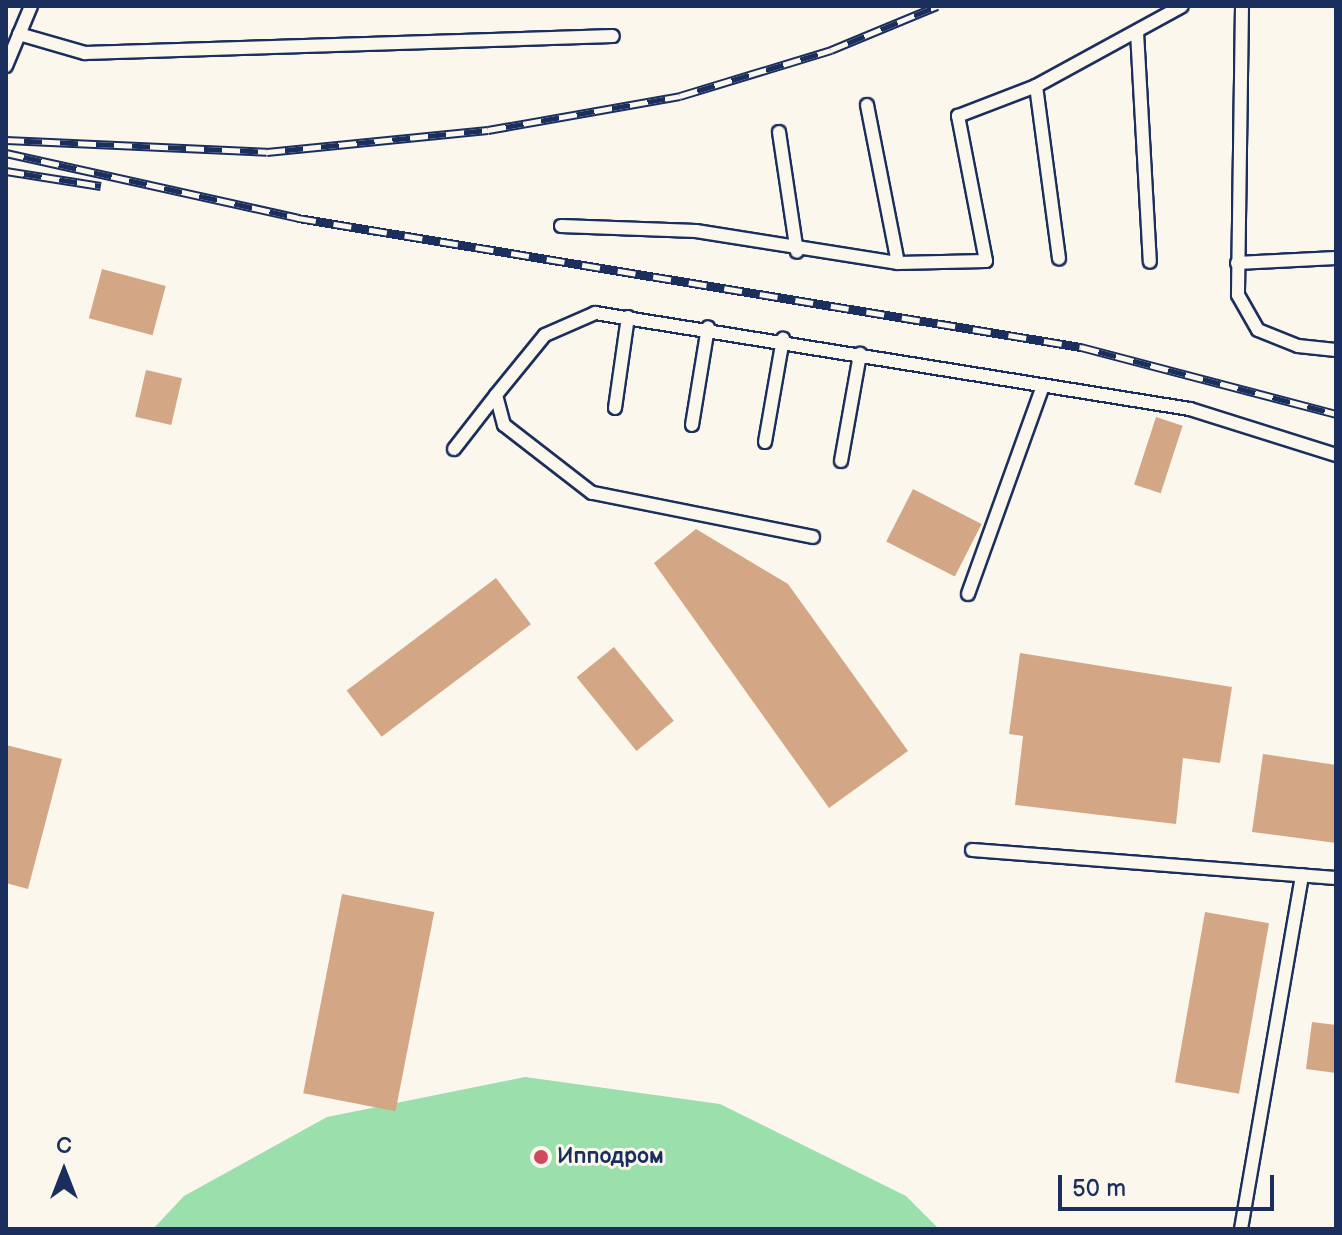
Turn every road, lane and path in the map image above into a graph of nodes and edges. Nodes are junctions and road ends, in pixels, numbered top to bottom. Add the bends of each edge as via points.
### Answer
1 (31, 6) edge
2 (1182, 6) edge
3 (1242, 6) edge
4 (1137, 32) junction
5 (19, 34) junction
6 (613, 36) dead end
7 (6, 66) edge
8 (1036, 86) junction
9 (867, 105) dead end
10 (779, 132) dead end
11 (561, 226) dead end
12 (797, 252) junction
13 (1059, 258) dead end
14 (1336, 258) edge
15 (1150, 262) dead end
16 (898, 263) junction
17 (1237, 263) junction
18 (628, 317) junction
19 (708, 327) junction
20 (783, 339) junction
21 (1336, 350) edge
22 (860, 354) junction
23 (1043, 386) junction
24 (496, 395) junction
25 (615, 408) dead end
26 (692, 425) dead end
27 (765, 442) dead end
28 (454, 449) dead end
29 (1336, 455) edge
30 (841, 461) dead end
31 (813, 537) dead end
32 (968, 594) dead end
33 (972, 850) dead end
34 (1302, 875) junction
35 (1336, 878) edge
36 (1241, 1229) edge

1 - 5 lane
2 - 4 lane
3 - 17 lane
4 - 8 lane
4 - 15 lane
5 - 6 lane via 85,53
5 - 7 lane
8 - 13 lane
8 - 16 lane via 958,116 986,261
9 - 16 lane
10 - 12 lane
11 - 12 lane via 696,231
12 - 16 lane
14 - 17 lane
17 - 21 lane via 1238,295 1258,330 1298,346
18 - 19 lane
18 - 24 lane via 595,313 545,335
18 - 25 lane
19 - 20 lane
19 - 26 lane
20 - 22 lane
20 - 27 lane
22 - 23 lane
22 - 30 lane
23 - 29 lane via 1190,409
23 - 32 lane
24 - 28 lane
24 - 31 lane via 504,425 592,493
33 - 34 lane
34 - 35 lane
34 - 36 lane

